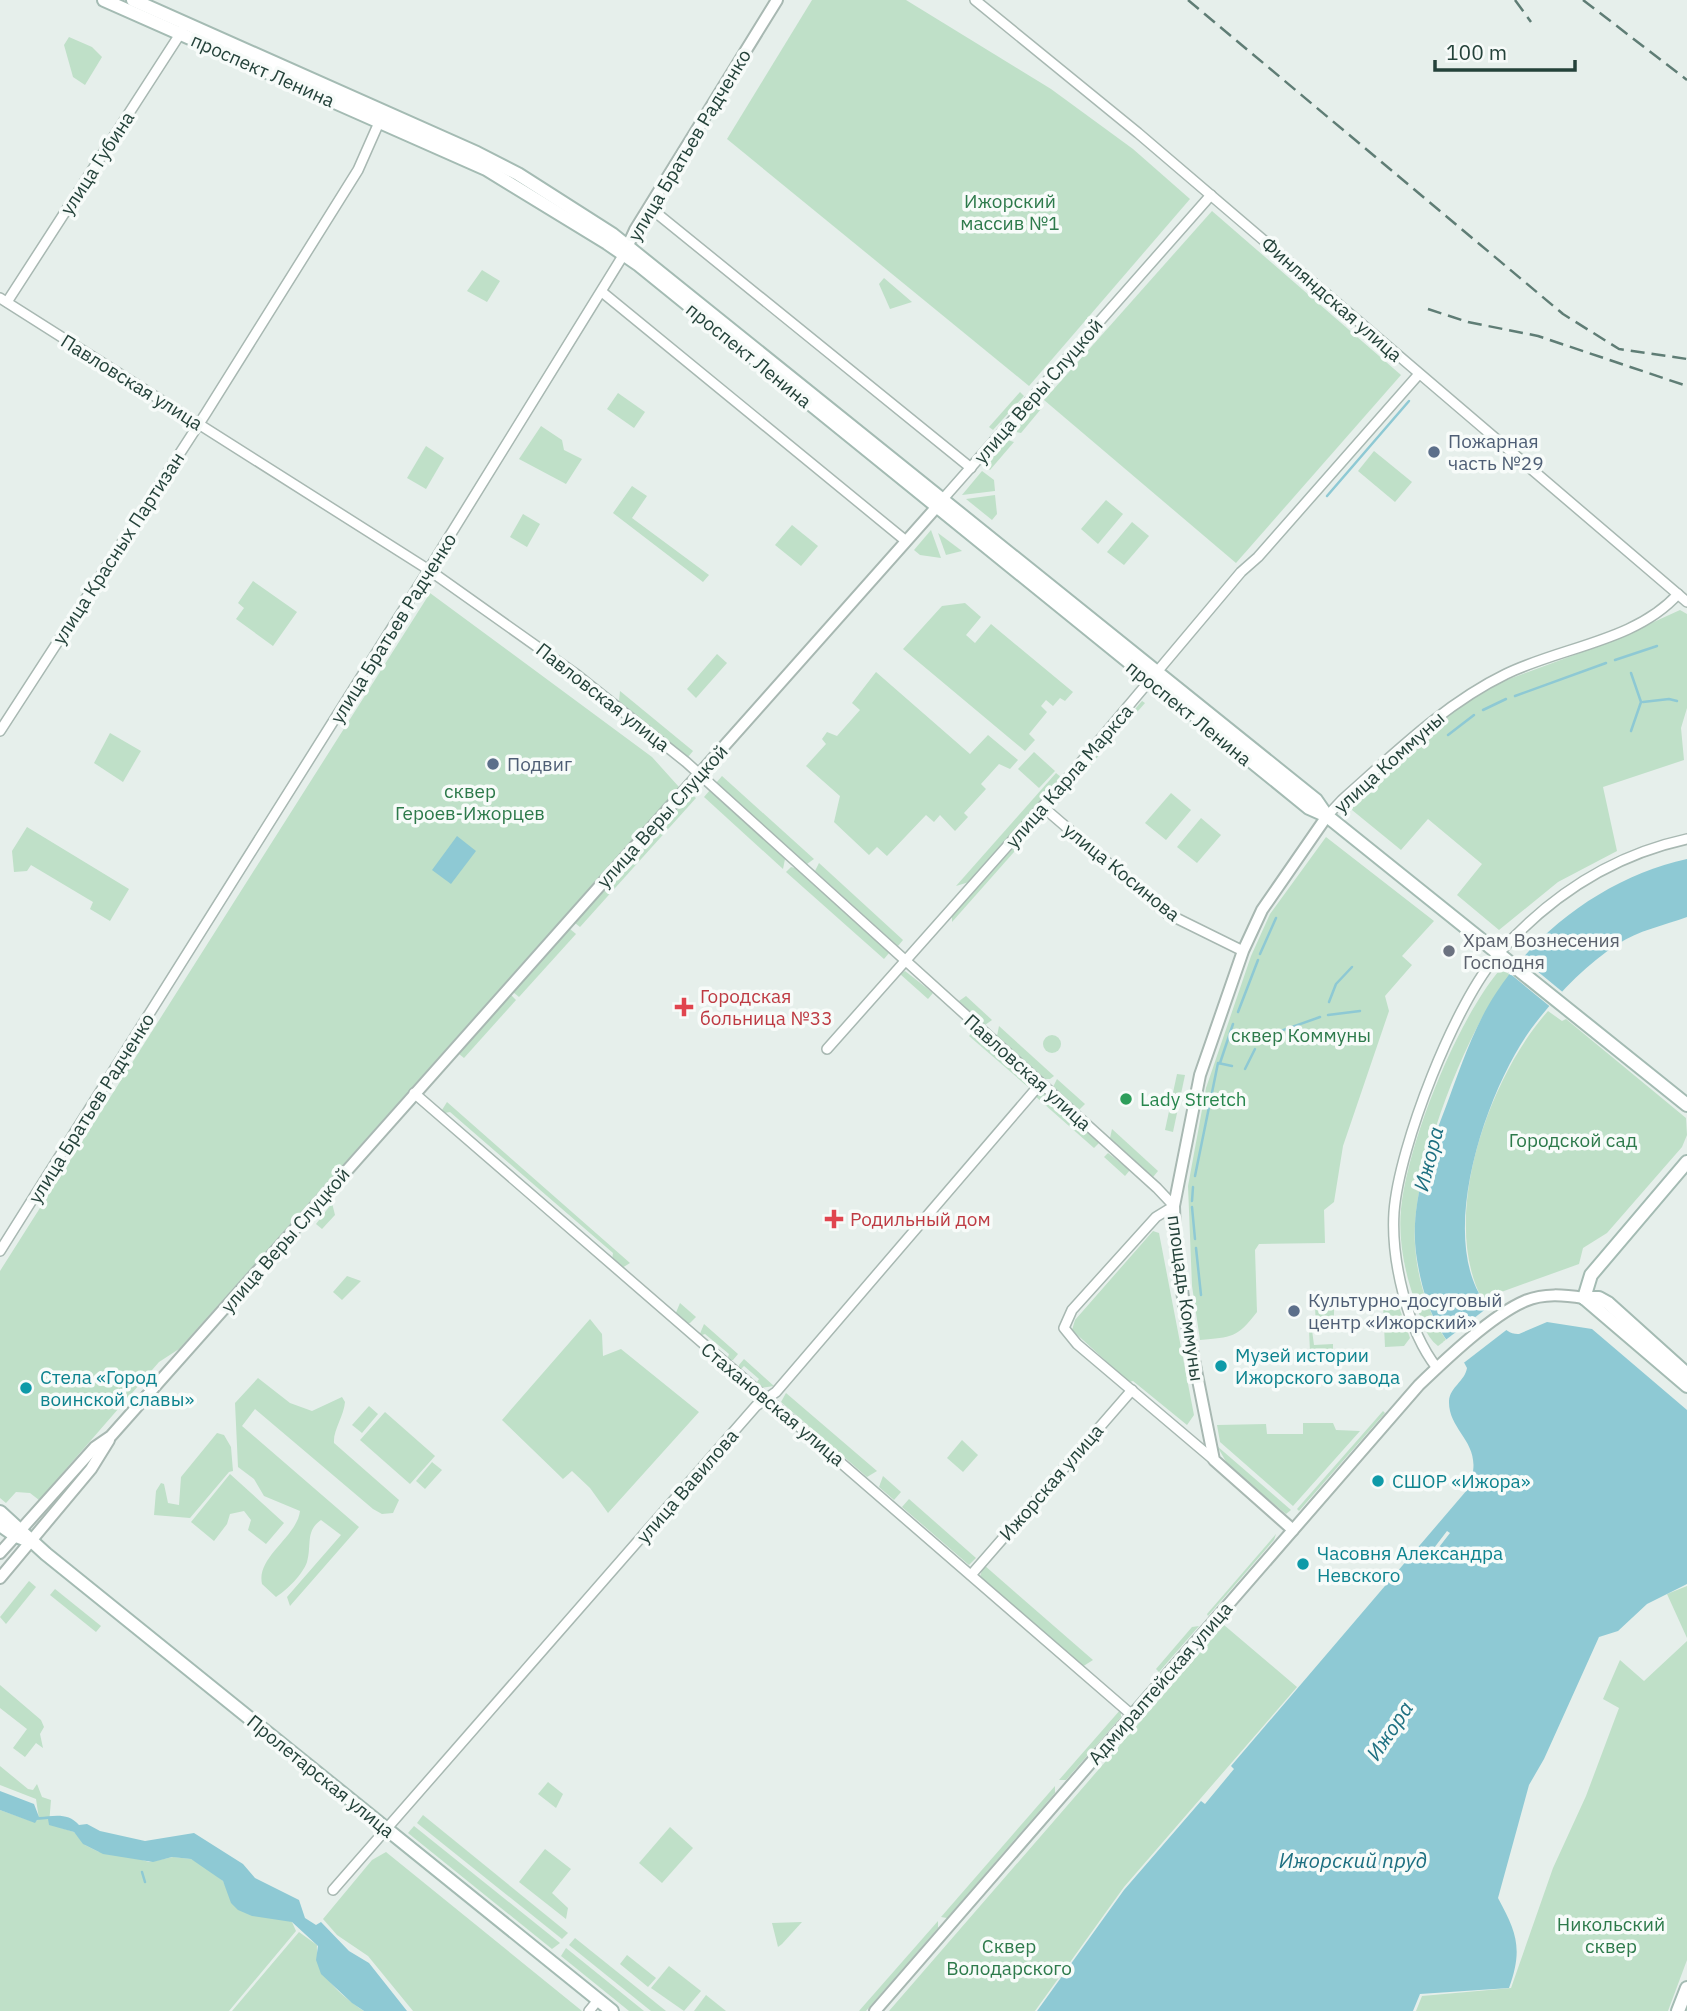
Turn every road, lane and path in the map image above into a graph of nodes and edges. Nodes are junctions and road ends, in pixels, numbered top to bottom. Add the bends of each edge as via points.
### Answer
1 (104, 0) edge
2 (133, 0) edge
3 (777, 0) edge
4 (975, 0) edge
5 (183, 29) junction
6 (382, 116) junction
7 (1211, 195) junction
8 (649, 207) junction
9 (626, 249) junction
10 (602, 292) junction
11 (3, 300) edge
12 (1419, 374) junction
13 (198, 424) junction
14 (971, 468) junction
15 (939, 504) junction
16 (906, 541) junction
17 (429, 570) junction
18 (1678, 594) junction
19 (1687, 602) edge
20 (1154, 678) junction
21 (0, 731) edge
22 (699, 774) junction
23 (1043, 807) junction
24 (1327, 817) junction
25 (1687, 839) edge
26 (1242, 951) junction
27 (1499, 953) junction
28 (905, 961) junction
29 (827, 1049) dead end
30 (1041, 1083) junction
31 (414, 1094) junction
32 (1687, 1105) edge
33 (1687, 1161) edge
34 (1174, 1206) junction
35 (0, 1251) edge
36 (1584, 1298) junction
37 (1437, 1368) junction
38 (1687, 1374) edge
39 (1687, 1386) edge
40 (1132, 1390) junction
41 (765, 1398) junction
42 (111, 1436) junction
43 (1213, 1460) junction
44 (0, 1512) edge
45 (0, 1525) edge
46 (1293, 1530) junction
47 (19, 1533) junction
48 (29, 1541) junction
49 (0, 1553) edge
50 (971, 1575) junction
51 (0, 1577) edge
52 (1132, 1715) junction
53 (386, 1829) junction
54 (333, 1890) dead end
55 (1687, 1988) edge
56 (598, 2000) junction
57 (589, 2011) edge
58 (612, 2011) edge
59 (875, 2011) edge
60 (1678, 2011) edge

1 - 5 main road, проспект Ленина
2 - 5 main road, проспект Ленина
3 - 8 street, улица Братьев Радченко
4 - 7 street, Финляндская улица
5 - 6 main road, проспект Ленина
5 - 11 street, улица Губина
6 - 9 main road, проспект Ленина via 513,183
6 - 13 street, улица Красных Партизан via 358,170
7 - 12 street, Финляндская улица
7 - 14 street, улица Веры Слуцкой
8 - 9 street, улица Братьев Радченко
8 - 14 street
9 - 10 street, улица Братьев Радченко
9 - 15 main road, проспект Ленина
10 - 16 street
10 - 17 street, улица Братьев Радченко
11 - 13 street, Павловская улица
12 - 18 street, Финляндская улица
12 - 20 street, улица Карла Маркса via 1241,572
13 - 17 street, Павловская улица
13 - 21 street, улица Красных Партизан
14 - 15 street, улица Веры Слуцкой
15 - 16 street, улица Веры Слуцкой
15 - 20 main road, проспект Ленина
16 - 22 street, улица Веры Слуцкой
17 - 22 street, Павловская улица via 577,675
17 - 35 street, улица Братьев Радченко
18 - 19 street, Финляндская улица
18 - 24 street, улица Коммуны via 1654,616 1508,673 1459,701
20 - 23 street, улица Карла Маркса
20 - 24 main road, проспект Ленина via 1316,800
22 - 28 street, Павловская улица
22 - 31 street, улица Веры Слуцкой
23 - 26 street, улица Косинова via 1166,914
23 - 28 street, улица Карла Маркса
24 - 26 street, улица Коммуны via 1262,910
24 - 27 main road, проспект Ленина
25 - 27 street via 1594,874 1566,891
26 - 34 street, улица Коммуны via 1200,1075
27 - 32 main road, проспект Ленина
27 - 37 street via 1446,1041 1409,1149 1394,1212 1401,1281 1424,1348
28 - 29 street, улица Карла Маркса
28 - 30 street, Павловская улица
30 - 34 street, Павловская улица
30 - 41 street, улица Вавилова via 776,1392
31 - 41 street, Стахановская улица
31 - 42 street, улица Веры Слуцкой
33 - 36 main road via 1591,1275
34 - 40 street, площадь Коммуны via 1151,1223 1072,1310 1064,1328
34 - 43 street, площадь Коммуны via 1186,1320
36 - 37 street, Адмиралтейская улица via 1544,1296 1524,1301
36 - 38 main road via 1608,1303
36 - 39 main road
37 - 46 street, Адмиралтейская улица
40 - 43 street, площадь Коммуны
40 - 50 street, Ижорская улица
41 - 50 street, Стахановская улица
41 - 53 street, улица Вавилова
42 - 47 street, улица Веры Слуцкой via 95,1447
42 - 48 street, улица Веры Слуцкой via 91,1469
43 - 46 street, площадь Коммуны
44 - 47 main road, Пролетарская улица
45 - 47 main road, Пролетарская улица
46 - 52 street, Адмиралтейская улица
47 - 48 main road, Пролетарская улица
47 - 49 street, улица Веры Слуцкой
48 - 51 street, улица Веры Слуцкой
48 - 53 main road, Пролетарская улица
50 - 52 street, Стахановская улица
52 - 59 street, Адмиралтейская улица
53 - 54 street, улица Вавилова
53 - 56 main road, Пролетарская улица
55 - 60 main road
56 - 57 street
56 - 58 main road, Пролетарская улица

